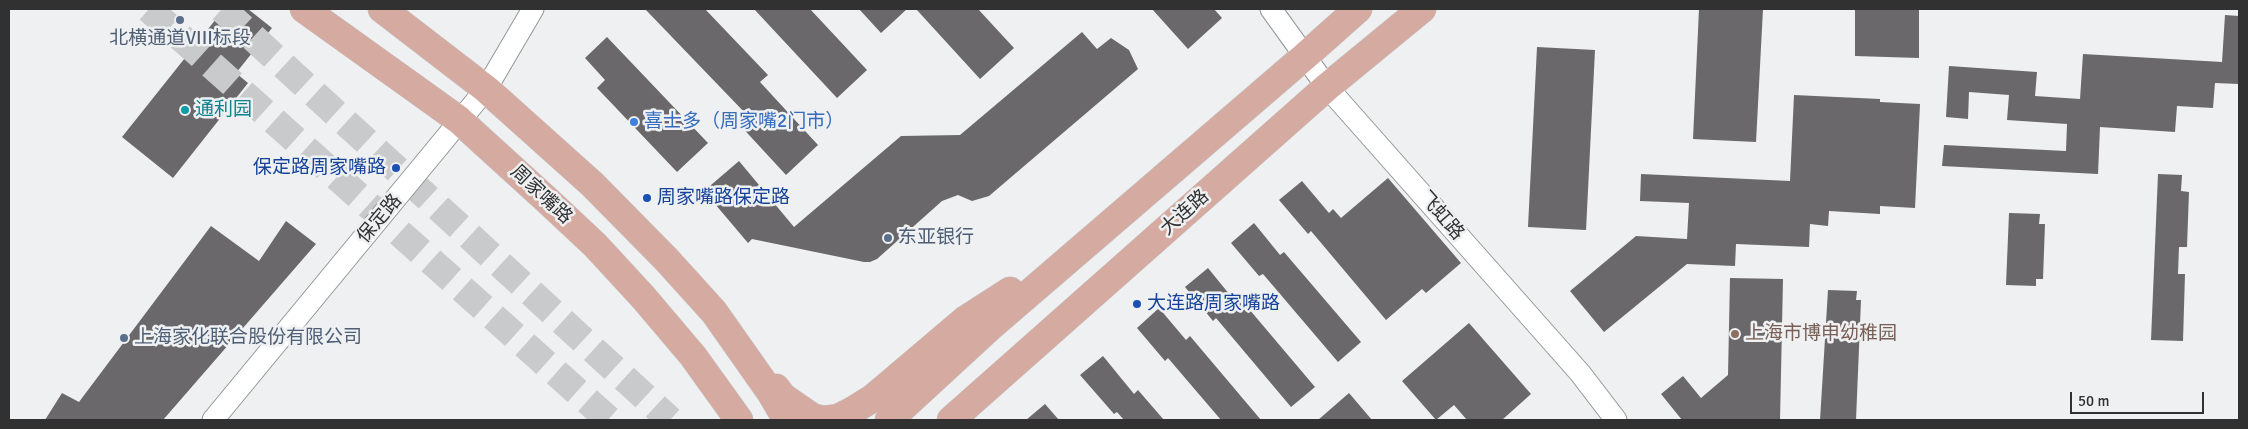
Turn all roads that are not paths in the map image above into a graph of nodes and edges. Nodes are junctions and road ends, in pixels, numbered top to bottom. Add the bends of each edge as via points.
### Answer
1 (304, 9) edge
2 (382, 9) edge
3 (534, 9) edge
4 (1271, 9) edge
5 (1358, 9) edge
6 (1422, 9) edge
7 (1304, 57) junction
8 (1327, 87) junction
9 (486, 89) junction
10 (459, 120) junction
11 (1062, 264) junction
12 (735, 342) junction
13 (214, 420) edge
14 (739, 420) edge
15 (787, 420) edge
16 (889, 420) edge
17 (951, 420) edge
18 (1616, 420) edge

1 - 10 main road, 周家嘴路
2 - 9 main road
3 - 9 street, 保定路
4 - 7 street, 飞虹路
5 - 7 main road
6 - 8 main road, 大连路
7 - 8 street, 飞虹路
7 - 11 main road
8 - 17 main road, 大连路
8 - 18 street, 飞虹路 via 1580,373
9 - 10 street, 保定路
9 - 12 main road via 592,184 666,259 714,312
10 - 13 street, 保定路
10 - 14 main road, 周家嘴路 via 601,252 693,356
11 - 12 main road via 1013,288 965,320 873,398 838,418 823,420 812,417 783,397
11 - 16 main road
12 - 15 main road

